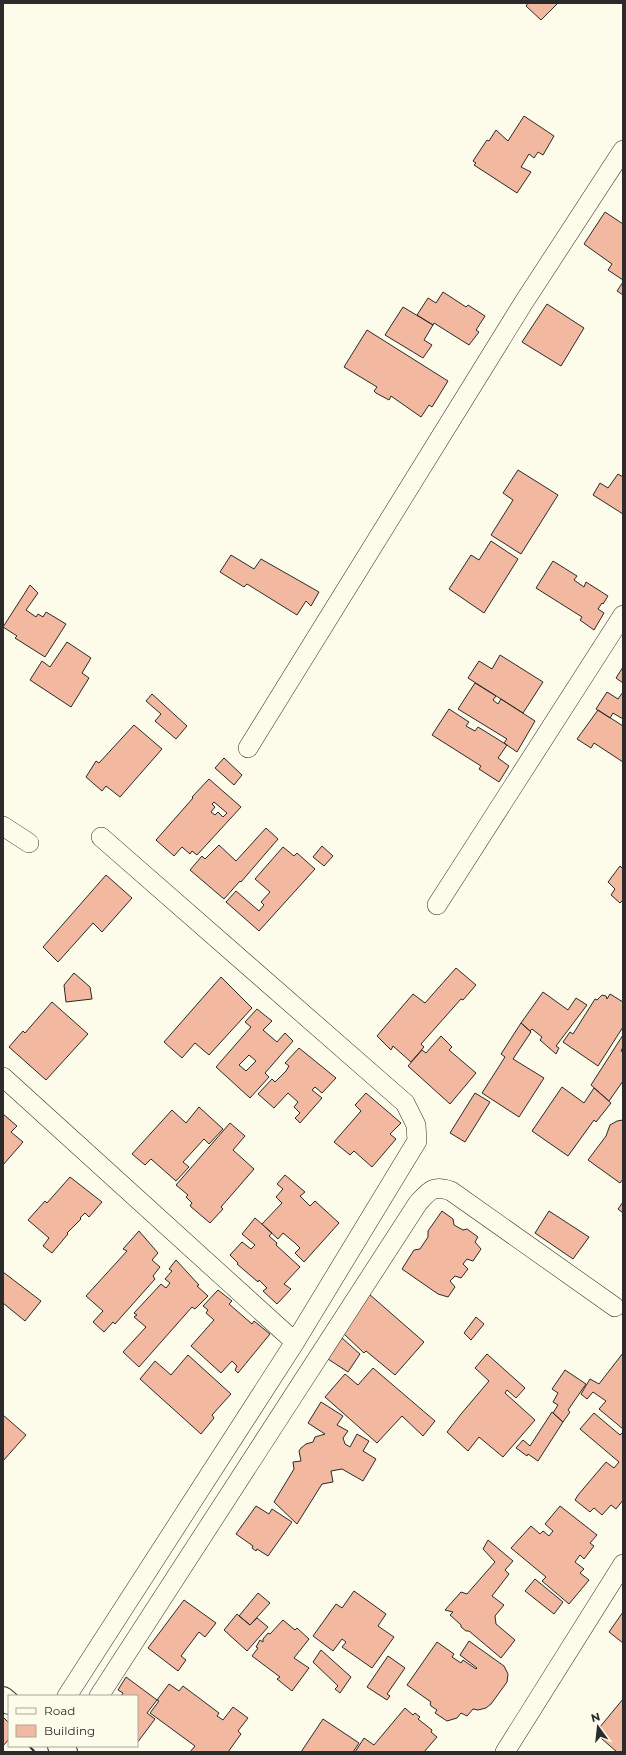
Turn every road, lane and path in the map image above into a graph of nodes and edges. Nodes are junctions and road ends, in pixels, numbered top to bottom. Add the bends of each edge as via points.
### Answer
1 (623, 150) edge
2 (623, 615) edge
3 (248, 748) dead end
4 (3, 826) edge
5 (101, 837) dead end
6 (29, 843) dead end
7 (437, 905) dead end
8 (3, 1077) edge
9 (615, 1307) dead end
10 (296, 1342) junction
11 (623, 1564) edge
12 (68, 1695) edge
13 (100, 1695) edge
14 (505, 1752) edge

1 - 3 street via 520,309
2 - 7 street
4 - 6 street
5 - 10 street via 405,1103 416,1125 417,1141
8 - 10 street
9 - 13 street via 451,1191 441,1188 430,1190 414,1210
10 - 12 street
11 - 14 street

